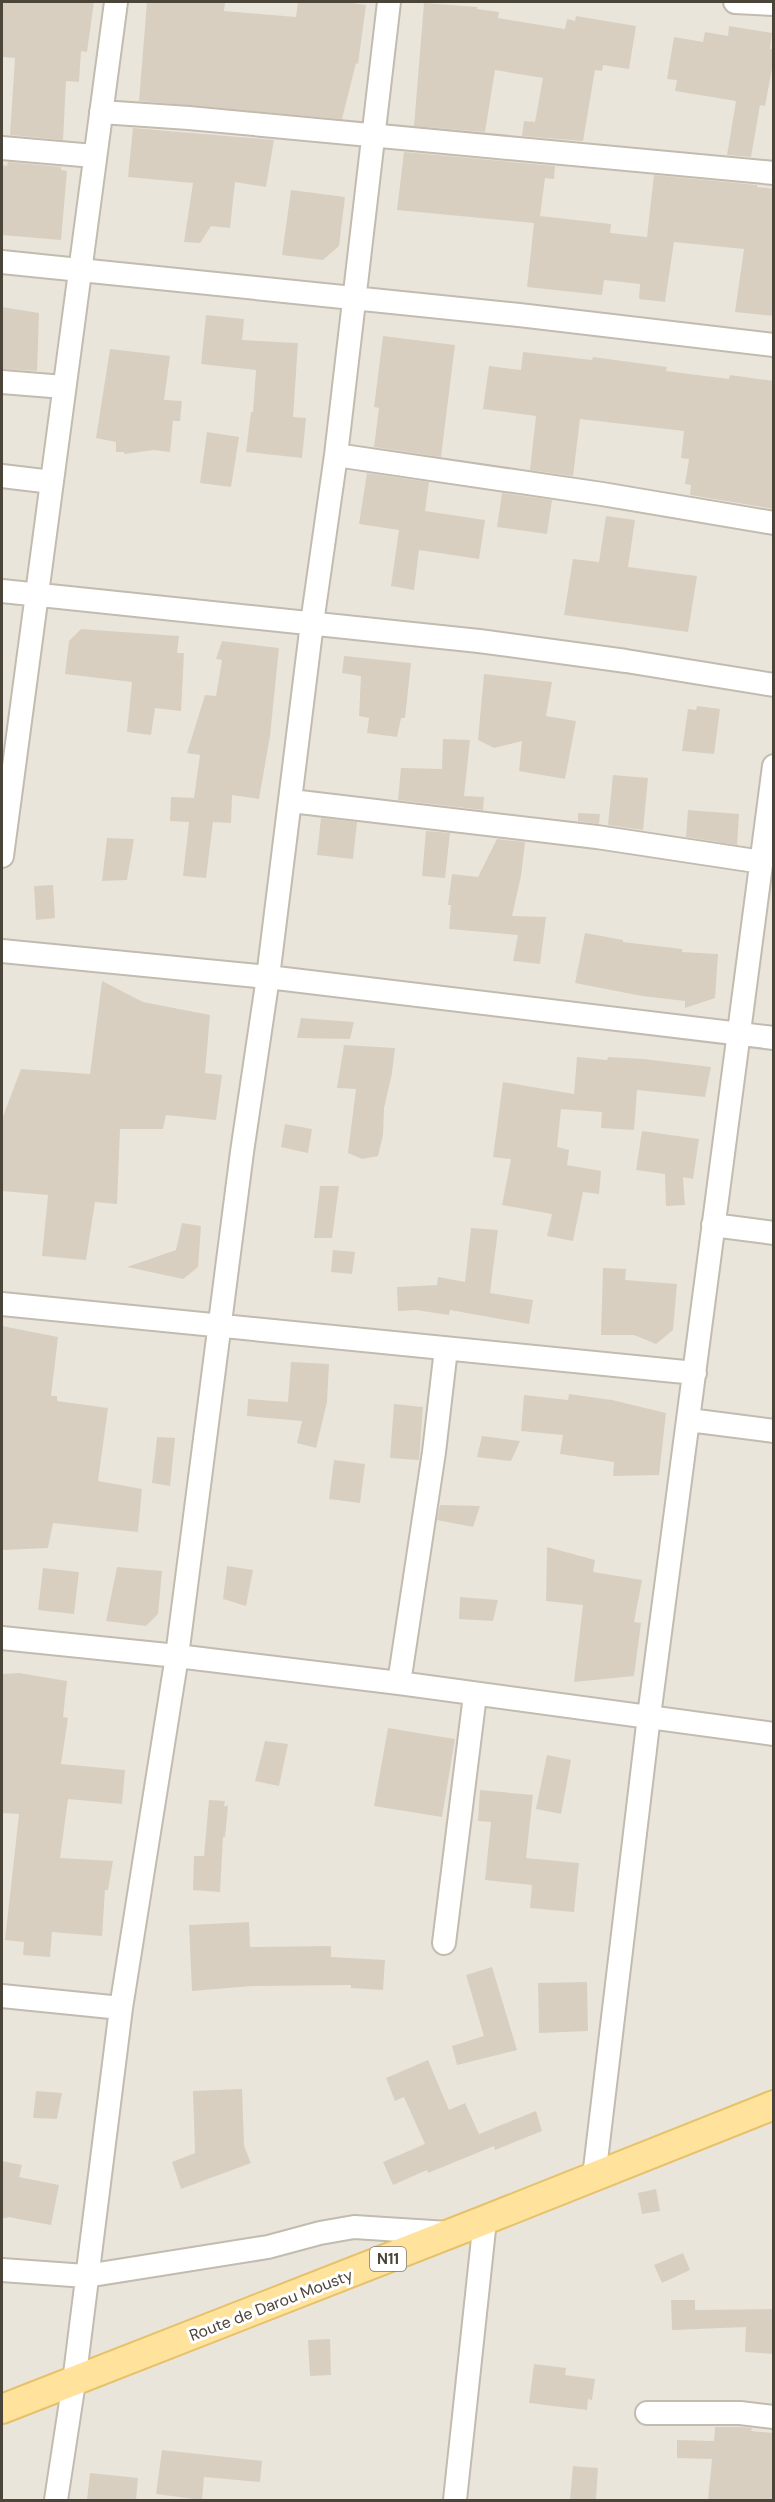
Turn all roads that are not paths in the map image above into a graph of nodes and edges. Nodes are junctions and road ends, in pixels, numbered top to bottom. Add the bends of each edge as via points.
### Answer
1 (116, 2) edge
2 (389, 2) edge
3 (735, 2) edge
4 (774, 4) edge
5 (101, 112) junction
6 (371, 135) junction
7 (2, 148) edge
8 (94, 156) junction
9 (774, 173) edge
10 (2, 262) edge
11 (80, 269) junction
12 (353, 300) junction
13 (774, 345) edge
14 (2, 382) edge
15 (64, 387) junction
16 (336, 455) junction
17 (2, 476) edge
18 (52, 482) junction
19 (774, 524) edge
20 (2, 591) edge
21 (36, 596) junction
22 (312, 623) junction
23 (774, 685) edge
24 (774, 766) edge
25 (291, 801) junction
26 (2, 856) edge
27 (762, 862) junction
28 (2, 951) edge
29 (268, 977) junction
30 (740, 1033) junction
31 (774, 1038) edge
32 (713, 1225) junction
33 (774, 1233) edge
34 (2, 1304) edge
35 (219, 1326) junction
36 (446, 1348) junction
37 (695, 1373) junction
38 (689, 1420) junction
39 (774, 1431) edge
40 (2, 1638) edge
41 (177, 1656) junction
42 (399, 1683) junction
43 (475, 1695) junction
44 (649, 1716) junction
45 (774, 1734) edge
46 (444, 1943) dead end
47 (2, 1996) edge
48 (121, 2008) junction
49 (774, 2105) edge
50 (594, 2177) junction
51 (485, 2220) junction
52 (452, 2233) junction
53 (2, 2270) edge
54 (87, 2276) junction
55 (74, 2382) junction
56 (2, 2409) edge
57 (646, 2413) dead end
58 (774, 2417) edge
59 (56, 2500) edge
60 (455, 2500) edge

1 - 5 street
2 - 6 street
3 - 4 street
5 - 6 street
5 - 8 street
6 - 9 street
6 - 12 street
7 - 8 street
8 - 11 street
10 - 11 street
11 - 12 street
11 - 15 street
12 - 13 street
12 - 16 street
14 - 15 street
15 - 18 street
16 - 19 street
16 - 22 street
17 - 18 street
18 - 21 street
20 - 21 street
21 - 22 street
21 - 26 street
22 - 23 street via 525,647
22 - 25 street
24 - 27 street
25 - 27 street via 597,837
25 - 29 street
27 - 30 street
28 - 29 street
29 - 30 street
29 - 35 street
30 - 31 street
30 - 32 street
32 - 33 street
32 - 37 street
34 - 35 street
35 - 36 street
35 - 41 street
36 - 37 street
36 - 42 street
37 - 38 street
38 - 39 street
38 - 44 street
40 - 41 street
41 - 42 street
41 - 48 street
42 - 43 street
43 - 44 street
43 - 46 street
44 - 45 street
44 - 50 street
47 - 48 street
48 - 54 street
49 - 50 main road, Route de Darou Mousty / N11
50 - 51 main road, Route de Darou Mousty / N11
51 - 52 main road, Route de Darou Mousty / N11
51 - 60 street
52 - 54 street via 354,2227 267,2247
52 - 55 main road, Route de Darou Mousty / N11
53 - 54 street
54 - 55 street
55 - 56 main road, Route de Darou Mousty / N11
55 - 59 street
57 - 58 street

